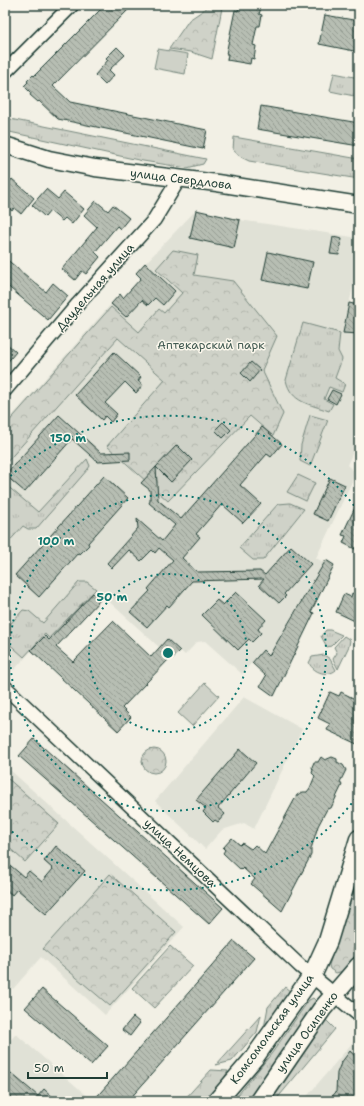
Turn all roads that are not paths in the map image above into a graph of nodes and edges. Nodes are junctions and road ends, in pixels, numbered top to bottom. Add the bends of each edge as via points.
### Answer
1 (72, 5) edge
2 (5, 72) edge
3 (5, 145) edge
4 (179, 179) junction
5 (359, 205) edge
6 (5, 390) edge
7 (5, 687) edge
8 (359, 839) edge
9 (359, 966) edge
10 (312, 976) junction
11 (334, 994) junction
12 (359, 1015) edge
13 (217, 1101) edge
14 (259, 1101) edge

1 - 2 street
3 - 4 street, улица Свердлова via 95,168
4 - 5 street, улица Свердлова
4 - 6 street, Даудельная улица via 154,220
7 - 10 street, улица Немцова
8 - 10 main road, Комсомольская улица via 328,941
9 - 11 main road, улица Осипенко
10 - 11 street, улица Немцова
10 - 13 main road, Комсомольская улица via 254,1058
11 - 12 street, улица Немцова
11 - 14 main road, улица Осипенко

